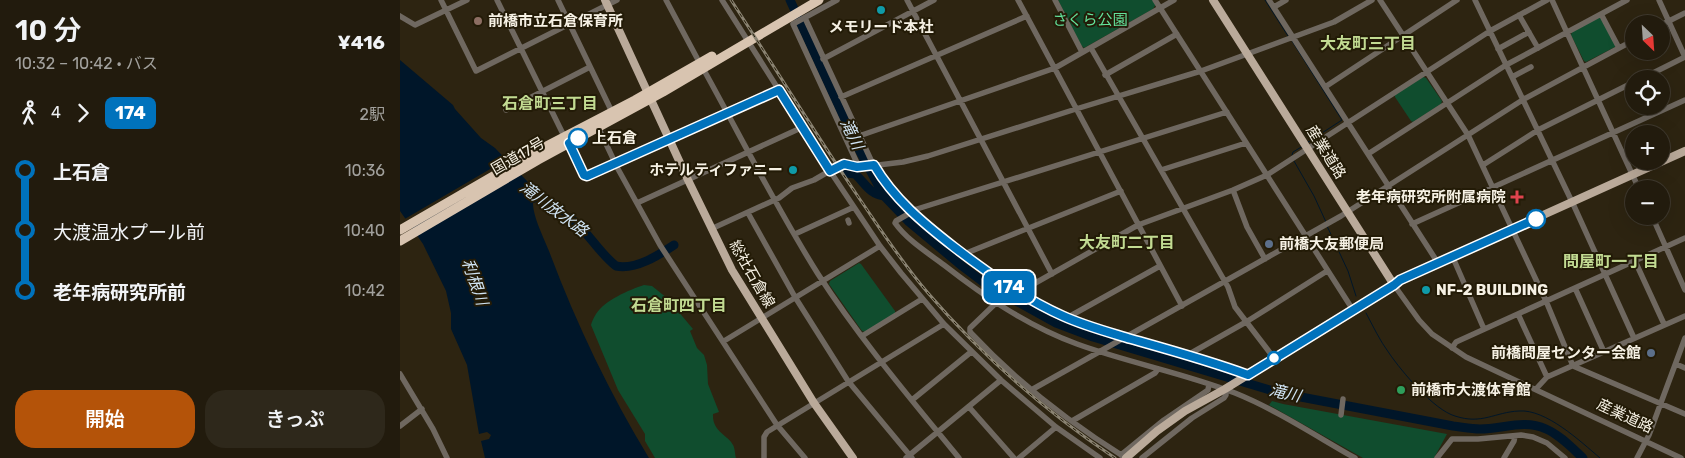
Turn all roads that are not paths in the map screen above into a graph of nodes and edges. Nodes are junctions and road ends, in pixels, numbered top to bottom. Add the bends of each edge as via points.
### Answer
1 (441, 0) edge
2 (467, 0) edge
3 (497, 0) edge
4 (558, 0) edge
5 (618, 0) edge
6 (666, 0) edge
7 (722, 0) edge
8 (806, 0) edge
9 (819, 0) edge
10 (837, 0) edge
11 (907, 0) edge
12 (934, 0) edge
13 (1018, 0) edge
14 (1054, 0) edge
15 (1156, 0) edge
16 (1174, 0) edge
17 (1213, 0) edge
18 (1269, 0) edge
19 (1286, 0) edge
20 (1372, 0) edge
21 (1380, 0) edge
22 (1457, 0) edge
23 (1475, 0) edge
24 (1547, 0) edge
25 (1552, 0) edge
26 (1627, 0) edge
27 (1659, 0) edge
28 (606, 3) edge
29 (1274, 7) junction
30 (1161, 8) junction
31 (446, 10) junction
32 (913, 11) junction
33 (1685, 13) edge
34 (812, 14) junction
35 (1601, 14) junction
36 (1519, 15) junction
37 (1666, 15) edge
38 (400, 16) edge
39 (1027, 16) junction
40 (804, 18) junction
41 (1670, 21) edge
42 (1670, 24) edge
43 (570, 25) junction
44 (1490, 30) junction
45 (1529, 32) junction
46 (1567, 32) junction
47 (1177, 34) junction
48 (1402, 35) junction
49 (1294, 38) junction
50 (743, 40) junction
51 (1625, 45) edge
52 (1091, 48) junction
53 (1498, 48) junction
54 (1538, 48) junction
55 (1619, 48) junction
56 (521, 50) junction
57 (1082, 52) junction
58 (1248, 55) junction
59 (937, 56) junction
60 (1685, 57) edge
61 (697, 58) dead end
62 (823, 59) junction
63 (1506, 65) junction
64 (590, 67) junction
65 (1531, 67) dead end
66 (1583, 67) junction
67 (1055, 68) junction
68 (1659, 70) edge
69 (1201, 71) junction
70 (705, 72) dead end
71 (1427, 72) junction
72 (1105, 75) junction
73 (1512, 77) junction
74 (1325, 87) junction
75 (1625, 87) edge
76 (779, 90) junction
77 (542, 92) junction
78 (650, 96) junction
79 (1118, 96) junction
80 (841, 97) junction
81 (1524, 99) junction
82 (1599, 100) junction
83 (1685, 100) edge
84 (960, 101) junction
85 (1447, 103) junction
86 (1076, 108) junction
87 (506, 110) dead end
88 (612, 112) junction
89 (1227, 112) junction
90 (727, 114) junction
91 (1347, 122) junction
92 (598, 127) junction
93 (803, 127) junction
94 (1538, 130) junction
95 (1614, 132) junction
96 (859, 136) junction
97 (1468, 136) junction
98 (1142, 138) junction
99 (566, 139) junction
100 (981, 139) junction
101 (670, 140) junction
102 (1246, 143) junction
103 (1307, 148) junction
104 (1099, 151) junction
105 (1685, 152) edge
106 (748, 153) junction
107 (1368, 154) junction
108 (1685, 156) edge
109 (536, 157) junction
110 (1553, 160) junction
111 (616, 164) junction
112 (1482, 165) junction
113 (873, 166) junction
114 (859, 167) junction
115 (1161, 170) junction
116 (830, 171) junction
117 (1267, 175) junction
118 (1634, 176) junction
119 (688, 180) junction
120 (1636, 180) edge
121 (1003, 181) junction
122 (1388, 186) junction
123 (1492, 187) junction
124 (1233, 190) junction
125 (1121, 191) junction
126 (1572, 191) dead end
127 (1564, 194) dead end
128 (774, 200) junction
129 (637, 204) junction
130 (1574, 204) junction
131 (854, 207) junction
132 (1182, 208) junction
133 (910, 212) junction
134 (1348, 212) junction
135 (748, 213) junction
136 (1412, 224) junction
137 (1138, 225) junction
138 (1656, 225) edge
139 (1027, 228) junction
140 (712, 229) junction
141 (400, 230) edge
142 (1513, 231) junction
143 (795, 234) junction
144 (1306, 236) junction
145 (1685, 238) edge
146 (400, 241) edge
147 (880, 246) junction
148 (1666, 247) junction
149 (964, 254) junction
150 (1265, 259) junction
151 (1454, 260) junction
152 (1635, 261) junction
153 (1438, 263) junction
154 (1160, 266) junction
155 (1328, 270) junction
156 (1052, 274) junction
157 (1606, 274) junction
158 (823, 280) junction
159 (1225, 282) junction
160 (1394, 285) junction
161 (1575, 288) junction
162 (1685, 290) edge
163 (1020, 294) junction
164 (795, 297) junction
165 (922, 299) junction
166 (1546, 301) junction
167 (996, 303) junction
168 (1182, 306) junction
169 (1353, 310) junction
170 (1518, 314) junction
171 (1685, 316) edge
172 (762, 318) junction
173 (1070, 319) junction
174 (1246, 322) junction
175 (944, 324) junction
176 (1664, 324) junction
177 (1484, 329) junction
178 (862, 336) junction
179 (1126, 338) junction
180 (1634, 338) junction
181 (1685, 338) edge
182 (724, 342) junction
183 (1452, 348) junction
184 (1103, 351) junction
185 (972, 352) junction
186 (1604, 352) junction
187 (1190, 356) junction
188 (1274, 358) junction
189 (880, 362) junction
190 (1676, 364) junction
191 (1574, 366) junction
192 (1685, 368) edge
193 (1158, 369) junction
194 (400, 374) edge
195 (1247, 376) junction
196 (1547, 377) junction
197 (1001, 380) junction
198 (848, 381) junction
199 (1209, 384) junction
200 (1228, 388) junction
201 (1033, 389) junction
202 (1536, 389) junction
203 (1344, 399) dead end
204 (912, 400) junction
205 (814, 403) junction
206 (1662, 403) junction
207 (969, 407) junction
208 (422, 409) junction
209 (1685, 414) edge
210 (1341, 415) dead end
211 (1178, 419) junction
212 (1072, 421) junction
213 (777, 425) junction
214 (400, 426) edge
215 (1056, 426) junction
216 (938, 432) junction
217 (1515, 436) junction
218 (1646, 442) junction
219 (909, 457) edge
220 (1125, 457) edge
221 (447, 458) edge
222 (764, 458) edge
223 (805, 458) edge
224 (853, 458) edge
225 (959, 458) edge
226 (1014, 458) edge
227 (1019, 458) edge
228 (1100, 458) edge
229 (1134, 458) edge
230 (1142, 458) edge
231 (1355, 458) edge
232 (1437, 458) edge
233 (1504, 458) edge
234 (1565, 458) edge
235 (1637, 458) edge
236 (1682, 458) edge

1 - 31 street
2 - 31 street
3 - 56 street
4 - 43 street
5 - 28 street
6 - 61 street
7 - 76 street
8 - 34 street
8 - 50 highway
9 - 50 highway
10 - 34 street
11 - 32 street
12 - 32 street
13 - 39 street
14 - 57 street
15 - 30 street
16 - 30 street
17 - 58 main road, 産業道路
18 - 29 street
19 - 29 street
20 - 49 street via 1334,22
21 - 48 street
22 - 48 street
23 - 44 street
24 - 36 street
25 - 46 street
26 - 35 street
27 - 37 street
28 - 43 street
28 - 78 main road, 総社石倉線
29 - 49 street
30 - 47 street
30 - 52 street
31 - 38 street via 415,25
31 - 56 street via 476,71
32 - 59 street
32 - 62 street
33 - 41 street
34 - 40 street
35 - 46 street
35 - 55 street
36 - 44 street
36 - 45 street
39 - 59 street
39 - 67 street
40 - 62 street
40 - 114 street via 793,24
42 - 60 street
43 - 56 street
43 - 64 street
44 - 53 street
44 - 71 street
45 - 53 street
45 - 54 street
46 - 54 street
46 - 66 street
47 - 69 street
47 - 72 street
48 - 71 street
48 - 74 street
49 - 58 street
49 - 74 street
50 - 78 highway
51 - 55 street
52 - 57 street
52 - 72 street
53 - 63 street
54 - 63 street
55 - 66 street
56 - 77 street
57 - 67 street
58 - 69 street
58 - 103 main road, 産業道路
59 - 80 street
59 - 84 street
60 - 68 street
62 - 80 street
63 - 73 street
63 - 85 street
64 - 77 street
64 - 88 street
65 - 73 street
66 - 81 street
66 - 82 street
67 - 84 street
67 - 86 street
69 - 79 street
69 - 89 street
70 - 90 street
71 - 85 street
71 - 91 street
72 - 79 street
73 - 81 street
74 - 91 street
75 - 82 street
76 - 90 street
76 - 93 street
77 - 87 street
77 - 99 street
78 - 88 highway, 国道17号
78 - 92 highway, 国道17号
78 - 101 main road, 総社石倉線
79 - 86 street
79 - 98 street
80 - 96 street
81 - 94 street
81 - 97 street
82 - 94 street
82 - 95 street
83 - 95 street
84 - 96 street
84 - 100 street
85 - 97 street
85 - 107 street
86 - 100 street
86 - 104 street
88 - 99 highway, 国道17号
89 - 98 street
89 - 102 street
90 - 101 street
90 - 106 street
91 - 103 street
91 - 107 street
92 - 99 highway, 国道17号
92 - 111 street
93 - 106 street
93 - 116 street
94 - 110 street
94 - 112 street
95 - 110 street
95 - 118 street
96 - 113 street
97 - 112 street
97 - 122 street
98 - 104 street
98 - 115 street
99 - 109 highway, 国道17号
99 - 111 street via 585,176
100 - 113 street via 928,156
100 - 121 street
101 - 111 street
101 - 119 main road, 総社石倉線
102 - 115 street
102 - 117 street
103 - 117 street
103 - 134 main road, 産業道路
104 - 121 street
104 - 125 street
105 - 118 main road
106 - 119 street
106 - 128 street
107 - 122 street
108 - 118 main road
109 - 141 highway, 国道17号
109 - 146 highway, 国道17号
110 - 123 street
110 - 130 street
111 - 129 street
112 - 123 street
113 - 114 street
113 - 133 street
114 - 116 street via 844,164
115 - 132 street
116 - 128 street
116 - 131 street
117 - 124 street
117 - 144 street
118 - 120 street
118 - 130 main road
119 - 129 street
119 - 140 main road, 総社石倉線
121 - 133 street
121 - 139 street
122 - 134 street
122 - 136 street
123 - 136 street
123 - 142 street
124 - 132 street
124 - 150 street via 1247,227
125 - 137 street
125 - 139 street
126 - 127 street
128 - 135 street
128 - 143 street
129 - 182 street
130 - 142 main road
130 - 157 street
131 - 143 street
131 - 147 street
132 - 137 street
132 - 159 street
133 - 149 street
133 - 167 street via 896,221 897,226
134 - 144 street
134 - 160 main road, 産業道路
135 - 140 street
135 - 164 street
136 - 153 street
137 - 154 street
137 - 156 street
138 - 148 street
139 - 149 street
139 - 156 street
140 - 172 main road, 総社石倉線 via 732,270
142 - 151 main road
142 - 153 main road
142 - 166 street
143 - 158 street
144 - 150 street
144 - 155 street
145 - 148 street
147 - 158 street
147 - 165 street
148 - 152 street
148 - 162 street
149 - 163 street
150 - 159 street
151 - 160 main road
151 - 177 street
152 - 157 street
152 - 176 street
153 - 160 main road
154 - 168 street
154 - 173 street
155 - 169 street
155 - 174 street
156 - 163 street
157 - 161 street
157 - 180 street
158 - 164 street
158 - 178 street
159 - 168 street
159 - 174 street via 1235,307
160 - 169 main road
160 - 183 street, 産業道路 via 1419,320
161 - 166 street
161 - 186 street
163 - 173 street
164 - 172 street
164 - 198 street
165 - 175 street
165 - 178 street
166 - 170 street
166 - 191 street
167 - 184 street via 1053,334
167 - 201 street via 970,328 970,332
168 - 179 street
169 - 188 main road
170 - 177 street
170 - 196 street
171 - 176 street
172 - 182 street
172 - 205 main road, 総社石倉線
173 - 179 street
174 - 187 street
174 - 188 street
175 - 185 street
175 - 189 street
176 - 180 street
177 - 183 street via 1456,342
178 - 189 street
179 - 184 street
179 - 187 street
180 - 186 street
181 - 190 street
182 - 213 street
183 - 202 street, 産業道路
184 - 193 street
184 - 201 street
185 - 197 street
185 - 204 street
186 - 191 street
187 - 195 street
188 - 195 main road
189 - 198 street
189 - 204 street
190 - 192 street
190 - 206 street
191 - 196 street
191 - 206 street
193 - 199 street
193 - 212 street
194 - 208 street
195 - 200 main road
196 - 202 street
197 - 207 street
197 - 215 street
198 - 205 street
198 - 219 street
199 - 200 street
199 - 220 street via 1208,390 1164,420
200 - 211 main road via 1210,396
200 - 230 street via 1224,398 1192,418
200 - 231 street
201 - 212 street
202 - 218 street, 産業道路
203 - 210 street
204 - 216 street
205 - 213 street
205 - 224 main road, 総社石倉線
206 - 209 street
206 - 218 street
207 - 216 street
207 - 226 street
208 - 214 street
208 - 221 street
211 - 220 main road
211 - 229 main road
212 - 220 street
213 - 222 street via 765,434
213 - 223 street
215 - 227 street
215 - 228 street
216 - 219 street
216 - 225 street
217 - 232 street via 1454,439
217 - 233 street
217 - 234 street via 1538,438
218 - 235 street
218 - 236 street, 産業道路

